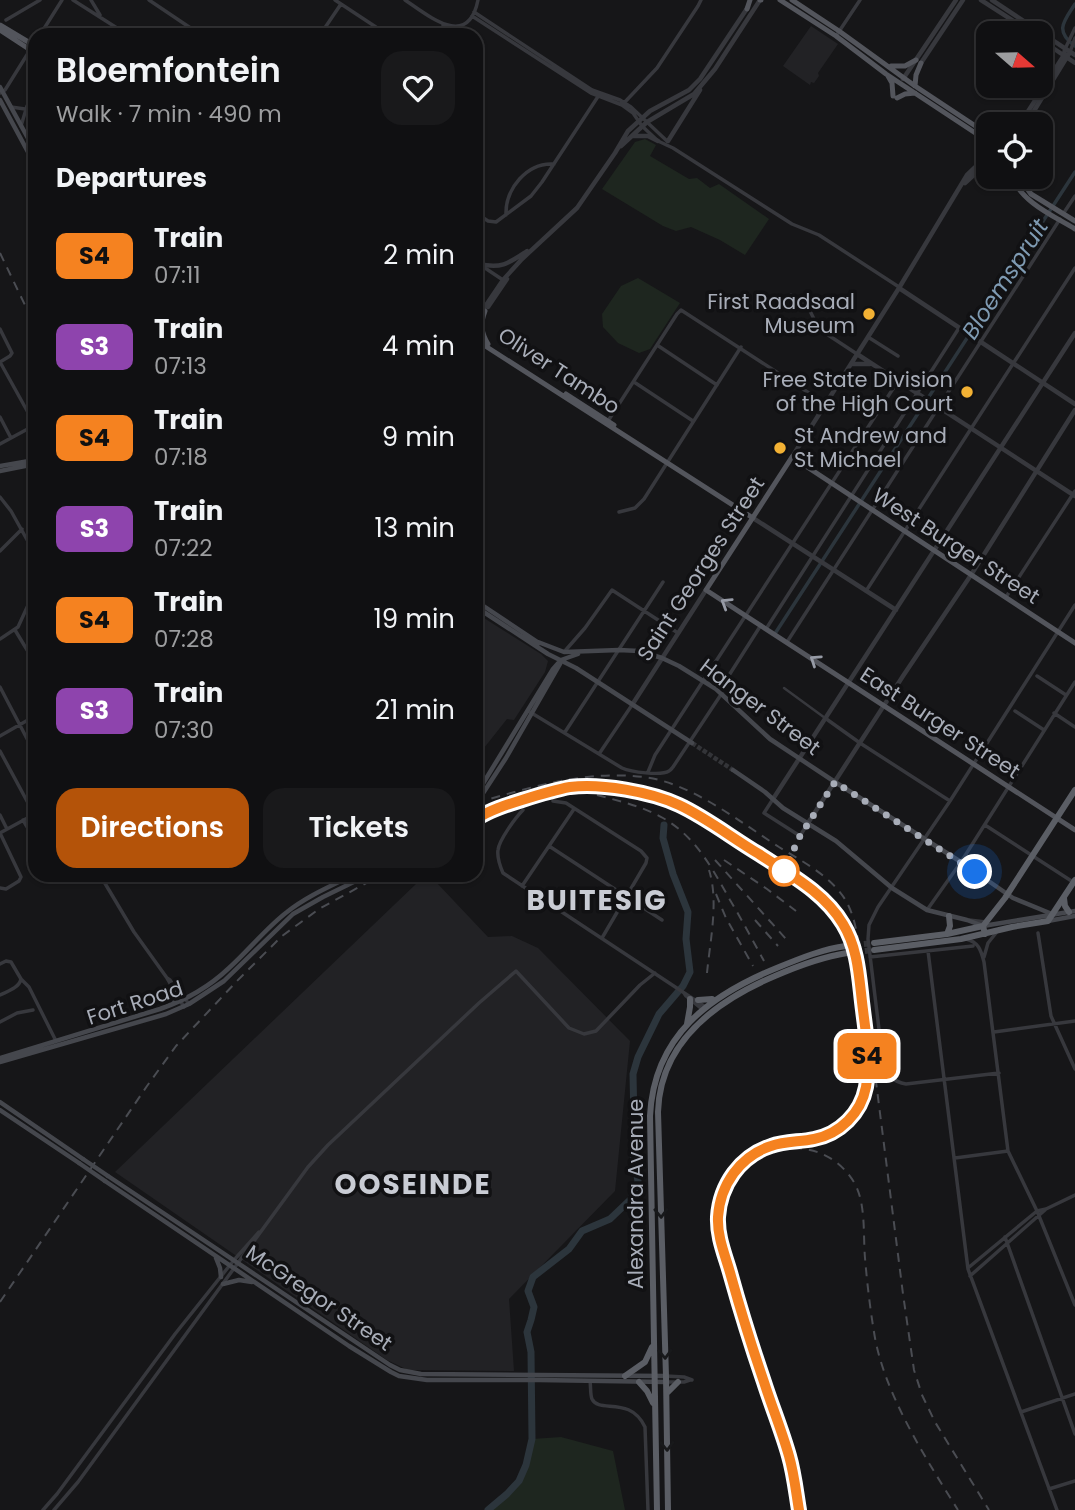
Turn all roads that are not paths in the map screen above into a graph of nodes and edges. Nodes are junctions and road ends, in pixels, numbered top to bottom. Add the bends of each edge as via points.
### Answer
1 (40, 0) edge
2 (62, 0) edge
3 (73, 0) edge
4 (91, 0) edge
5 (149, 0) edge
6 (335, 0) edge
7 (405, 0) edge
8 (478, 0) edge
9 (701, 0) edge
10 (751, 0) edge
11 (761, 0) edge
12 (780, 0) edge
13 (792, 0) edge
14 (860, 0) edge
15 (956, 0) edge
16 (963, 0) edge
17 (981, 0) edge
18 (993, 0) edge
19 (341, 4) junction
20 (747, 9) joint
21 (473, 14) junction
22 (101, 17) junction
23 (6, 20) dead end
24 (1013, 21) edge
25 (0, 24) edge
26 (443, 25) junction
27 (456, 27) joint
28 (735, 27) junction
29 (44, 28) edge
30 (118, 28) edge
31 (191, 28) edge
32 (325, 28) edge
33 (377, 28) edge
34 (444, 28) edge
35 (0, 30) edge
36 (741, 30) junction
37 (1074, 30) edge
38 (838, 34) junction
39 (1075, 38) edge
40 (28, 43) edge
41 (1070, 43) junction
42 (28, 44) edge
43 (1068, 54) edge
44 (28, 55) edge
45 (918, 61) junction
46 (1075, 63) edge
47 (709, 65) junction
48 (888, 65) junction
49 (715, 69) junction
50 (886, 74) junction
51 (905, 82) junction
52 (702, 86) junction
53 (915, 89) junction
54 (1, 91) edge
55 (599, 95) junction
56 (0, 100) edge
57 (623, 104) junction
58 (11, 107) junction
59 (26, 108) joint
60 (1028, 112) edge
61 (1033, 112) edge
62 (640, 119) junction
63 (644, 124) junction
64 (21, 126) junction
65 (976, 127) edge
66 (976, 133) edge
67 (630, 137) junction
68 (28, 138) edge
69 (658, 141) junction
70 (668, 141) junction
71 (673, 148) junction
72 (28, 152) edge
73 (615, 153) junction
74 (554, 164) junction
75 (976, 166) edge
76 (976, 173) edge
77 (962, 186) junction
78 (1019, 189) edge
79 (1027, 189) edge
80 (1075, 196) edge
81 (1041, 204) junction
82 (506, 216) junction
83 (483, 217) edge
84 (1061, 217) junction
85 (1075, 221) edge
86 (1075, 229) edge
87 (541, 242) junction
88 (483, 264) edge
89 (483, 266) edge
90 (1075, 268) edge
91 (504, 281) junction
92 (900, 288) junction
93 (790, 295) dead end
94 (485, 311) junction
95 (483, 312) edge
96 (483, 313) edge
97 (483, 318) edge
98 (959, 328) junction
99 (0, 329) edge
100 (483, 334) edge
101 (1075, 334) edge
102 (868, 337) junction
103 (979, 341) junction
104 (483, 342) edge
105 (483, 345) edge
106 (487, 345) junction
107 (657, 345) junction
108 (741, 347) junction
109 (857, 354) junction
110 (898, 356) dead end
111 (0, 362) edge
112 (1013, 363) junction
113 (851, 364) junction
114 (874, 365) junction
115 (532, 375) junction
116 (898, 381) junction
117 (634, 382) junction
118 (1043, 383) junction
119 (717, 385) junction
120 (920, 395) junction
121 (826, 404) junction
122 (1075, 404) edge
123 (937, 407) junction
124 (1075, 410) edge
125 (28, 412) edge
126 (0, 417) edge
127 (608, 421) junction
128 (694, 422) junction
129 (28, 429) edge
130 (972, 430) junction
131 (624, 434) junction
132 (11, 438) junction
133 (0, 444) edge
134 (1001, 448) junction
135 (792, 457) junction
136 (28, 463) edge
137 (668, 463) junction
138 (0, 468) edge
139 (1036, 470) junction
140 (831, 482) junction
141 (1074, 494) edge
142 (0, 497) edge
143 (853, 497) junction
144 (870, 509) junction
145 (619, 512) dead end
146 (753, 518) junction
147 (22, 529) junction
148 (905, 532) junction
149 (28, 541) edge
150 (792, 543) junction
151 (0, 551) edge
152 (935, 551) junction
153 (814, 557) junction
154 (832, 569) junction
155 (971, 575) junction
156 (663, 582) dead end
157 (706, 590) junction
158 (866, 591) junction
159 (1006, 597) junction
160 (1075, 605) edge
161 (483, 606) edge
162 (28, 608) edge
163 (897, 610) junction
164 (483, 612) edge
165 (644, 612) junction
166 (746, 615) junction
167 (764, 627) junction
168 (15, 630) junction
169 (1058, 632) junction
170 (678, 634) junction
171 (0, 639) edge
172 (538, 642) junction
173 (787, 642) junction
174 (1075, 643) edge
175 (619, 650) junction
176 (28, 651) edge
177 (564, 652) junction
178 (591, 652) junction
179 (548, 654) junction
180 (662, 658) junction
181 (561, 660) junction
182 (556, 667) junction
183 (576, 668) junction
184 (1038, 676) dead end
185 (704, 680) junction
186 (1075, 681) edge
187 (598, 682) junction
188 (849, 682) junction
189 (0, 687) edge
190 (784, 688) dead end
191 (720, 692) junction
192 (1066, 695) junction
193 (632, 705) junction
194 (884, 706) junction
195 (1014, 711) dead end
196 (530, 712) junction
197 (1054, 713) junction
198 (825, 718) junction
199 (28, 720) edge
200 (20, 725) junction
201 (1075, 727) edge
202 (671, 730) junction
203 (1044, 730) junction
204 (565, 733) junction
205 (0, 736) edge
206 (28, 740) edge
207 (691, 742) junction
208 (860, 743) junction
209 (0, 751) edge
210 (600, 754) junction
211 (799, 759) junction
212 (973, 764) junction
213 (733, 770) tunnel mouth
214 (648, 772) junction
215 (835, 782) junction
216 (483, 783) edge
217 (1008, 786) junction
218 (1075, 790) edge
219 (483, 792) edge
220 (773, 799) junction
221 (553, 801) dead end
222 (950, 801) junction
223 (28, 803) edge
224 (574, 809) junction
225 (523, 810) dead end
226 (0, 816) edge
227 (28, 817) edge
228 (1057, 818) junction
229 (23, 820) junction
230 (808, 823) junction
231 (985, 825) junction
232 (28, 828) edge
233 (7, 829) junction
234 (1075, 830) edge
235 (0, 833) edge
236 (925, 840) junction
237 (549, 846) junction
238 (1033, 856) junction
239 (961, 862) junction
240 (1074, 881) edge
241 (104, 882) edge
242 (339, 882) edge
243 (354, 882) edge
244 (522, 886) junction
245 (0, 888) edge
246 (892, 888) junction
247 (1008, 894) junction
248 (310, 896) junction
249 (1065, 896) junction
250 (626, 897) junction
251 (313, 902) junction
252 (927, 910) junction
253 (1073, 913) edge
254 (949, 916) junction
255 (1050, 918) junction
256 (662, 920) dead end
257 (985, 924) junction
258 (1000, 930) junction
259 (1038, 933) dead end
260 (947, 934) junction
261 (985, 934) junction
262 (602, 939) junction
263 (961, 939) junction
264 (973, 946) dead end
265 (873, 950) junction
266 (928, 951) junction
267 (984, 962) junction
268 (0, 964) edge
269 (655, 974) junction
270 (167, 978) junction
271 (21, 979) junction
272 (173, 990) junction
273 (683, 992) junction
274 (0, 995) edge
275 (721, 996) junction
276 (690, 999) junction
277 (698, 1000) junction
278 (185, 1003) junction
279 (169, 1006) junction
280 (33, 1010) dead end
281 (707, 1010) junction
282 (1075, 1021) edge
283 (0, 1022) edge
284 (1056, 1023) junction
285 (687, 1026) junction
286 (994, 1032) junction
287 (56, 1041) junction
288 (0, 1062) edge
289 (1075, 1069) edge
290 (999, 1073) junction
291 (944, 1080) junction
292 (0, 1102) edge
293 (0, 1110) edge
294 (1008, 1151) junction
295 (955, 1158) junction
296 (81, 1161) junction
297 (106, 1178) junction
298 (1075, 1195) edge
299 (1038, 1214) junction
300 (1005, 1237) junction
301 (1007, 1243) junction
302 (214, 1254) junction
303 (236, 1261) junction
304 (232, 1267) junction
305 (968, 1269) junction
306 (970, 1276) junction
307 (221, 1277) junction
308 (257, 1283) junction
309 (223, 1284) junction
310 (1075, 1305) edge
311 (654, 1342) junction
312 (625, 1376) junction
313 (523, 1377) junction
314 (590, 1377) junction
315 (654, 1379) junction
316 (666, 1379) junction
317 (639, 1382) junction
318 (678, 1382) junction
319 (135, 1388) junction
320 (142, 1393) junction
321 (1075, 1394) edge
322 (666, 1395) junction
323 (1062, 1399) junction
324 (1021, 1412) junction
325 (656, 1415) junction
326 (1075, 1434) edge
327 (1075, 1481) edge
328 (1049, 1489) junction
329 (43, 1510) edge
330 (54, 1510) edge
331 (648, 1510) edge
332 (657, 1510) edge
333 (668, 1510) edge
334 (1057, 1510) edge

1 - 23 street
2 - 29 street
3 - 22 street
4 - 22 street
5 - 31 street
6 - 19 street
7 - 26 street
8 - 21 street
9 - 57 street via 657,68
10 - 20 main road
11 - 36 street
12 - 38 main road
13 - 38 main road
14 - 38 street
15 - 45 street
16 - 45 street
17 - 24 street
18 - 43 street
19 - 32 street
19 - 33 street
20 - 28 street
21 - 27 street
21 - 55 street
22 - 30 street
25 - 40 main road
26 - 27 street
26 - 34 street
28 - 36 street
28 - 47 street
35 - 42 main road
36 - 49 street
37 - 41 street
38 - 48 main road
38 - 50 main road
39 - 41 street
41 - 43 street
43 - 46 street
43 - 60 street
43 - 61 street
44 - 54 street
45 - 48 main road
45 - 51 street
45 - 53 main road
47 - 49 street
47 - 62 street via 689,90
48 - 51 main road
49 - 52 street
50 - 51 main road
50 - 53 main road via 895,97
51 - 53 main road
52 - 63 street
52 - 70 street
53 - 65 main road
53 - 66 main road
54 - 58 main road
55 - 57 street
55 - 74 street
56 - 72 main road
57 - 62 street
58 - 59 street
58 - 64 main road
59 - 64 street
62 - 63 street
62 - 73 street
63 - 67 street
63 - 69 street
63 - 70 street
64 - 68 main road
67 - 69 street via 648,136
67 - 73 street
69 - 71 street
70 - 71 street
71 - 92 street
73 - 87 street via 577,208
74 - 82 street via 531,196
74 - 82 street via 537,167 519,179 509,196
75 - 77 street, Saint Georges Street
76 - 77 street, Saint Georges Street
77 - 92 street, Saint Georges Street
78 - 81 main road
79 - 81 main road
80 - 84 street
81 - 84 main road
82 - 83 street via 492,222
84 - 85 main road
84 - 86 main road
84 - 103 street
87 - 88 street via 505,264
87 - 91 street
89 - 91 street
90 - 112 street
91 - 94 street
91 - 95 street
92 - 98 street
92 - 102 street, Saint Georges Street
93 - 109 street via 810,310 819,329
94 - 96 street
94 - 97 main road
98 - 103 street
98 - 120 street
99 - 111 street via 12,353
100 - 106 main road
101 - 118 street
102 - 109 street, Saint Georges Street
102 - 110 street
103 - 112 street
103 - 123 street
104 - 106 main road, Oliver Tambo
105 - 106 main road
106 - 115 main road, Oliver Tambo
107 - 108 street via 681,310
107 - 117 street
107 - 119 street
108 - 119 street
108 - 121 street
109 - 113 street, Saint Georges Street
109 - 114 street
111 - 125 street
112 - 118 street
112 - 130 street
113 - 114 street
113 - 121 street, Saint Georges Street
114 - 116 street
115 - 127 main road, Oliver Tambo
115 - 131 main road, Oliver Tambo
116 - 120 street
116 - 140 street
117 - 127 street
117 - 128 street
118 - 122 street
118 - 134 street
119 - 128 street
120 - 123 street
120 - 143 street
121 - 135 street, Saint Georges Street
123 - 130 street
123 - 144 street
124 - 139 street
126 - 132 street
127 - 131 main road, Oliver Tambo
128 - 137 street
129 - 132 street
130 - 134 street
130 - 148 street
131 - 137 main road, Oliver Tambo
132 - 133 street
134 - 139 street
134 - 152 street
135 - 140 main road, West Burger Street
135 - 146 main road, Saint Georges Street
136 - 138 main road
137 - 145 street via 639,505
137 - 146 main road, Oliver Tambo
139 - 141 street
139 - 155 street
140 - 143 main road, West Burger Street
140 - 150 street
141 - 159 street
142 - 147 street
143 - 144 main road, West Burger Street
143 - 153 street
144 - 148 main road, West Burger Street
144 - 154 street
146 - 150 street, Oliver Tambo
146 - 157 main road, Saint Georges Street
147 - 149 street
147 - 151 street
148 - 152 main road, West Burger Street
148 - 158 street
150 - 153 street, Oliver Tambo
150 - 166 street
152 - 155 main road, West Burger Street
152 - 163 street
153 - 154 street, Oliver Tambo
153 - 167 street
154 - 158 street, Oliver Tambo
154 - 173 street
155 - 159 main road, West Burger Street
155 - 194 street
156 - 165 street
166 -> 157 main road, East Burger Street
157 - 170 street, Saint Georges Street
158 - 163 street, Oliver Tambo
159 - 169 main road, West Burger Street
160 - 169 street
161 - 172 main road
162 - 168 street
163 - 188 street
164 - 179 main road
165 - 170 street
165 - 175 street
165 - 177 street via 611,590
166 - 167 main road, East Burger Street
166 - 185 street
167 - 173 main road, East Burger Street
167 - 191 street
168 - 171 street
168 - 176 street
169 - 174 main road, West Burger Street
169 - 212 street
170 - 180 street, Saint Georges Street
172 - 177 main road, Hanger Street
172 - 181 main road
188 -> 173 main road, East Burger Street
175 - 178 main road, Hanger Street
175 - 180 main road, Hanger Street
175 - 187 street
177 - 178 main road, Hanger Street
178 - 181 main road
179 - 181 main road
179 - 182 main road
180 - 185 main road, Hanger Street
180 - 193 street, Saint Georges Street
181 - 182 main road
181 - 183 main road
182 - 183 main road
182 - 196 main road
183 - 187 main road
184 - 192 street
185 - 191 main road, Hanger Street
185 - 202 street
186 - 192 street
187 - 193 main road
187 - 204 street
188 - 194 main road, East Burger Street
188 - 198 street
189 - 200 street
190 - 198 street
191 - 207 street
191 - 211 main road, Hanger Street via 770,739
192 - 197 street
193 - 202 main road
193 - 210 street, Saint Georges Street
194 - 208 street
194 - 212 main road, East Burger Street
195 - 203 street
196 - 204 street
196 - 216 main road
196 - 219 main road
197 - 201 street
197 - 203 street
198 - 208 street
198 - 211 street
199 - 200 street
200 - 205 street
200 - 206 street
202 - 207 main road
202 - 214 street
203 - 217 street
204 - 210 street
207 - 214 street via 666,772
208 - 215 street
208 - 222 street
209 - 223 street
210 - 214 street via 627,770
211 - 215 main road, Hanger Street
211 - 220 street
212 - 217 main road, East Burger Street
212 - 222 street
213 - 220 main road
215 - 230 street
215 - 236 main road, Hanger Street
217 - 228 main road, East Burger Street
217 - 231 street
218 - 228 highway
220 - 230 main road
220 - 230 street via 764,813 800,836
221 - 224 street
222 - 236 street
224 - 237 street
224 - 250 street via 646,856
225 - 244 street via 498,853 501,871
226 - 233 street
227 - 229 street
228 - 234 main road, East Burger Street
228 - 238 highway
229 - 232 street
229 - 233 street
230 - 246 main road
231 - 238 street
231 - 239 street
233 - 235 street
235 - 245 street via 21,877 6,889
236 - 239 main road, Hanger Street
236 - 246 street
237 - 244 street
237 - 250 street
238 - 240 street
238 - 247 highway
239 - 247 main road, Hanger Street
239 - 252 street
240 - 249 highway
241 - 270 street
242 - 248 main road, Fort Road
243 - 251 main road, Fort Road
244 - 262 street
246 - 252 main road
246 - 265 street via 869,925
247 - 255 main road, Hanger Street
247 - 257 highway
248 - 251 main road
248 - 278 main road, Fort Road
249 - 253 highway
249 - 255 highway
250 - 256 street
250 - 262 street
251 - 278 main road, Fort Road via 285,921 224,981
252 - 254 main road
253 - 255 main road
254 - 257 main road
254 - 260 highway
255 - 257 main road
255 - 258 highway
257 - 260 highway
257 - 261 highway
258 - 261 highway
258 - 267 street via 990,938
259 - 284 street via 1051,1016
260 - 265 highway
261 - 263 highway
262 - 269 street
263 - 265 highway
263 - 267 street via 979,945
264 - 266 street
265 - 266 street
265 - 291 street via 887,1073 906,1084
266 - 291 street
267 - 286 street
268 - 271 street via 11,962
269 - 273 street
269 - 303 street via 602,1026 584,1034 569,1028 516,971 328,1145
270 - 272 street
270 - 278 street
271 - 274 street
271 - 287 street
272 - 278 street
272 - 279 main road
273 - 276 street
273 - 277 street
275 - 277 highway
275 - 281 highway, Alexandra Avenue
275 - 281 highway, Alexandra Avenue via 790,962 822,951 847,950 768,979
276 - 281 street
276 - 285 highway
277 - 281 street
278 - 279 main road, Fort Road
278 - 288 main road, Fort Road via 154,1017
279 - 287 main road, Fort Road
280 - 283 street
281 - 285 highway, Alexandra Avenue
281 -> 316 highway, Alexandra Avenue via 676,1051 659,1096
282 - 284 street
284 - 286 street
284 - 289 street
285 - 311 highway, Alexandra Avenue via 662,1061 652,1094
286 - 290 street
287 - 288 main road, Fort Road
290 - 291 street
290 - 294 street
291 - 295 street
292 - 296 main road, McGregor Street
293 - 296 main road, McGregor Street
294 - 295 street
294 - 299 street
295 - 305 street
296 - 297 main road, McGregor Street, bridge
297 - 302 main road, McGregor Street
297 - 303 main road, McGregor Street
298 - 299 street
299 - 300 street
299 - 301 street
299 - 310 street
300 - 301 street
300 - 305 street
301 - 306 street
301 - 323 street
302 - 304 main road, McGregor Street
302 - 307 main road
303 - 304 street
303 - 313 main road, McGregor Street via 400,1370
304 - 307 street
304 - 308 main road, McGregor Street
304 - 309 street
305 - 306 street
306 - 324 street
307 - 319 street
308 - 309 main road via 239,1280
308 - 313 main road, McGregor Street via 399,1376 427,1380
309 - 320 street
311 - 312 highway via 645,1362
311 - 315 highway, Alexandra Avenue
312 - 314 main road, McGregor Street
312 - 315 main road, McGregor Street
313 - 314 main road, McGregor Street
314 - 317 main road, McGregor Street
314 - 331 street via 595,1403 631,1410 645,1427
315 - 316 main road, McGregor Street
315 - 317 main road, McGregor Street
315 - 325 highway, Alexandra Avenue
316 - 318 street
316 - 318 street via 692,1380
316 - 322 highway, Alexandra Avenue
317 - 325 highway via 651,1396
318 - 322 highway
319 - 320 street
319 - 329 street
320 - 330 street
321 - 323 street
322 -> 333 highway, Alexandra Avenue
323 - 324 street
323 - 326 street
324 - 328 street
325 - 332 highway, Alexandra Avenue
327 - 328 street
328 - 334 street

